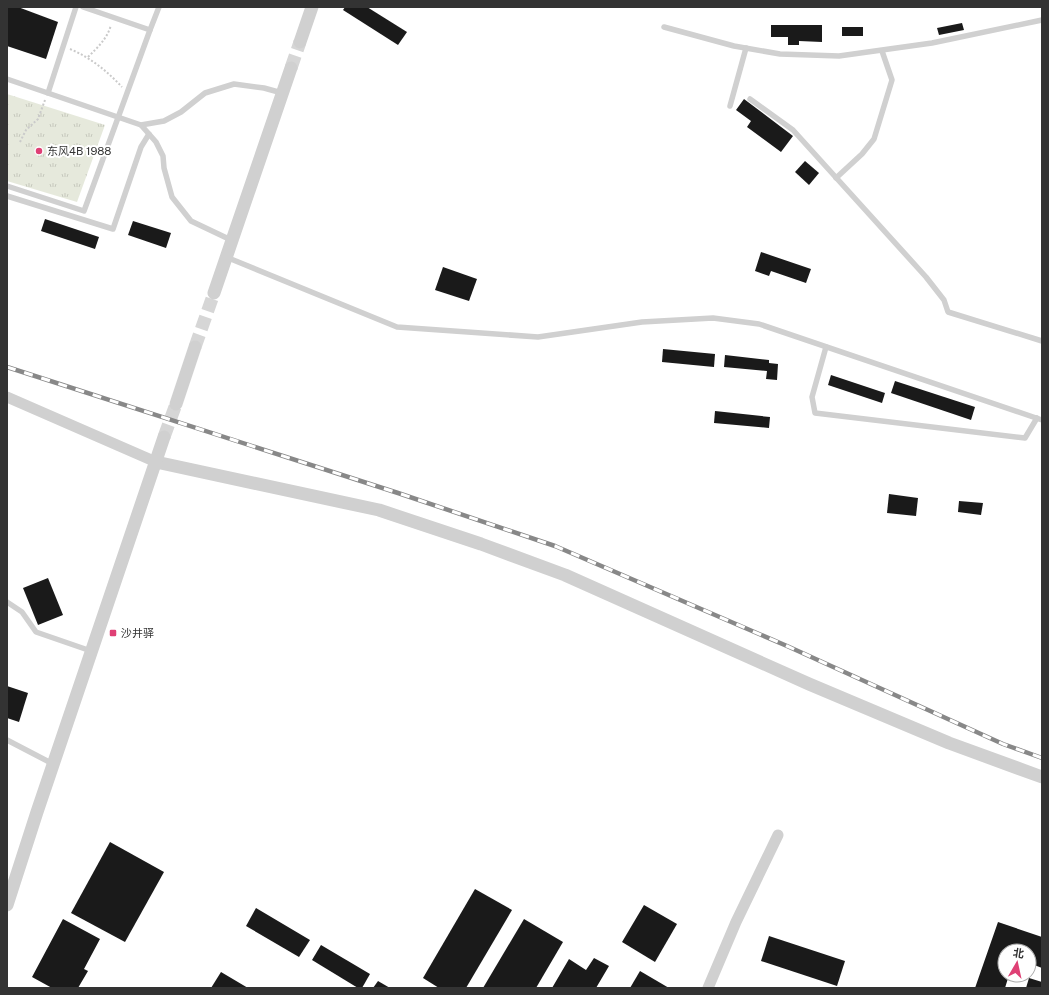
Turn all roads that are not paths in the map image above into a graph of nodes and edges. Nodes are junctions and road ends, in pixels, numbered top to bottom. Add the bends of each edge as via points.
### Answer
1 (76, 7) edge
2 (83, 7) edge
3 (159, 7) edge
4 (312, 7) edge
5 (1042, 20) edge
6 (664, 27) dead end
7 (150, 30) junction
8 (300, 42) tunnel mouth
9 (746, 48) junction
10 (882, 50) junction
11 (291, 68) tunnel mouth
12 (7, 78) edge
13 (48, 93) junction
14 (282, 93) junction
15 (750, 99) dead end
16 (730, 106) dead end
17 (117, 117) junction
18 (141, 125) junction
19 (149, 134) junction
20 (836, 178) junction
21 (7, 186) edge
22 (7, 196) edge
23 (232, 240) junction
24 (226, 257) junction
25 (214, 294) tunnel mouth
26 (1042, 341) edge
27 (195, 347) tunnel mouth
28 (826, 347) junction
29 (7, 397) edge
30 (176, 404) tunnel mouth
31 (1040, 419) edge
32 (164, 437) tunnel mouth
33 (156, 462) junction
34 (7, 602) edge
35 (91, 651) junction
36 (7, 740) edge
37 (53, 764) junction
38 (1042, 777) edge
39 (778, 835) dead end
40 (7, 905) edge
41 (708, 988) edge

1 - 13 lane
2 - 7 lane
3 - 7 lane
4 - 8 street
5 - 10 lane via 932,43
6 - 9 lane
7 - 17 lane
9 - 10 lane via 780,54 839,56
9 - 16 lane
10 - 20 lane via 892,80 874,139
11 - 14 street
12 - 13 lane
13 - 17 lane
14 - 18 lane via 234,84 205,93 181,112 164,121
14 - 23 street
15 - 20 lane via 793,130
17 - 18 lane
17 - 21 lane via 84,211
18 - 19 lane
19 - 22 lane via 141,147 113,229
19 - 23 lane via 163,156 172,197 191,221
20 - 26 lane via 926,277 944,300 948,312
23 - 24 street
24 - 25 street
24 - 28 lane via 397,326 538,337 642,322 713,318 759,324
27 - 30 street
28 - 31 lane
28 - 31 lane via 812,397 815,413 1025,438
29 - 33 street
32 - 33 street
33 - 35 street
33 - 38 street via 379,510 481,544 565,575 809,684 942,740
34 - 35 lane via 22,612 36,632
35 - 37 street
36 - 37 lane
37 - 40 street
39 - 41 street

